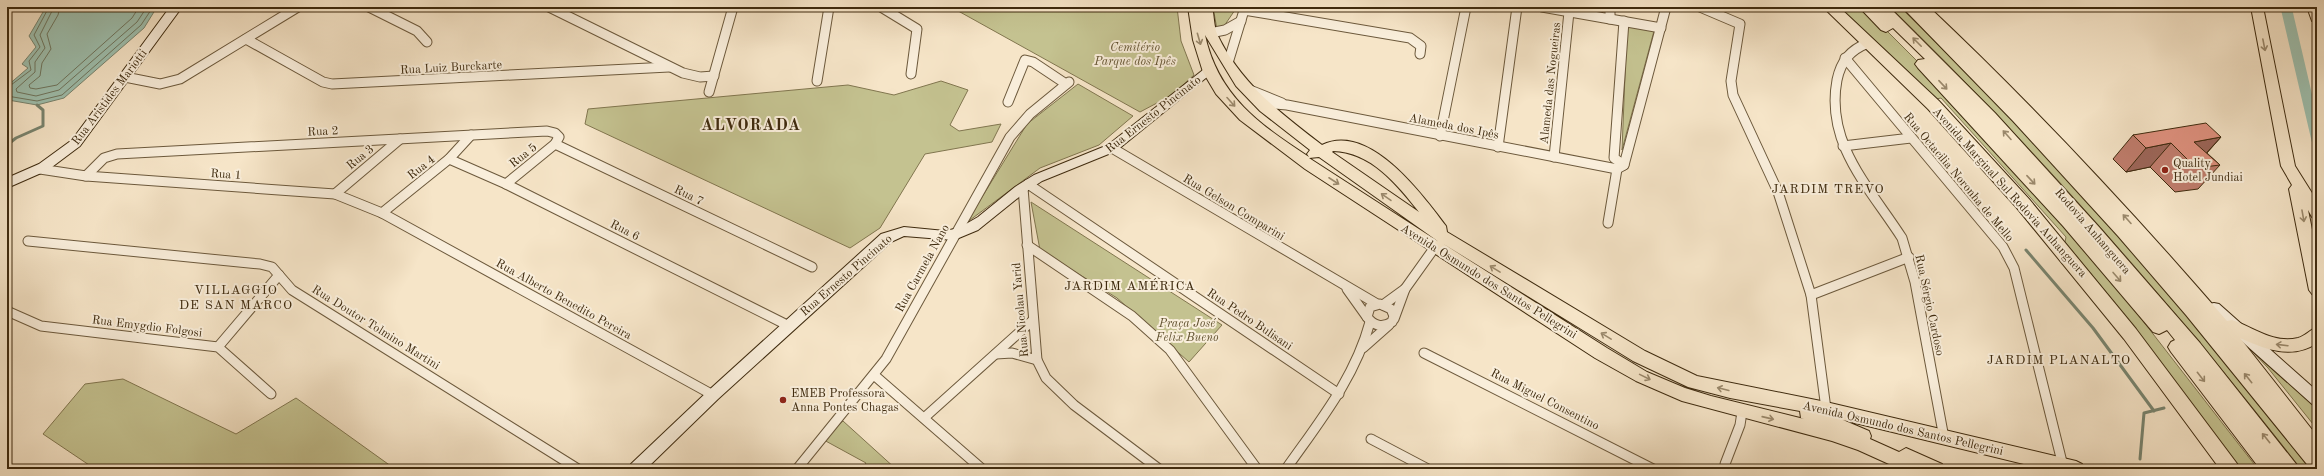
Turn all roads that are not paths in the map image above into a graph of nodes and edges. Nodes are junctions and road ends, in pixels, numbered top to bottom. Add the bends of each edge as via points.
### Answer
1 (176, 7) edge
2 (298, 7) edge
3 (369, 7) edge
4 (549, 7) edge
5 (733, 7) edge
6 (829, 7) edge
7 (881, 7) edge
8 (1194, 7) edge
9 (1206, 7) edge
10 (1466, 7) edge
11 (1517, 7) edge
12 (1542, 7) edge
13 (1610, 7) edge
14 (1666, 7) edge
15 (1700, 7) edge
16 (1830, 7) edge
17 (1866, 7) edge
18 (1881, 7) edge
19 (1909, 7) edge
20 (1921, 7) edge
21 (2256, 7) edge
22 (2313, 7) edge
23 (1245, 8) edge
24 (1558, 8) edge
25 (1569, 12) junction
26 (2317, 18) edge
27 (1610, 19) junction
28 (1240, 21) junction
29 (1624, 21) junction
30 (1661, 28) junction
31 (1210, 33) junction
32 (246, 39) junction
33 (427, 42) dead end
34 (1868, 42) junction
35 (1420, 54) dead end
36 (1845, 58) junction
37 (1228, 64) junction
38 (669, 66) junction
39 (1208, 70) junction
40 (911, 74) dead end
41 (714, 76) junction
42 (125, 77) junction
43 (817, 81) dead end
44 (1243, 85) junction
45 (709, 92) dead end
46 (1008, 102) dead end
47 (1287, 105) junction
48 (1265, 108) junction
49 (1244, 116) junction
50 (471, 136) junction
51 (1440, 136) junction
52 (1911, 138) junction
53 (400, 139) junction
54 (555, 144) junction
55 (1843, 146) junction
56 (1498, 147) junction
57 (1112, 148) junction
58 (1319, 150) junction
59 (1554, 157) junction
60 (450, 159) junction
61 (1304, 161) junction
62 (2288, 166) junction
63 (1621, 167) junction
64 (40, 170) junction
65 (86, 176) junction
66 (7, 183) edge
67 (506, 184) junction
68 (1026, 186) junction
69 (334, 194) junction
70 (382, 213) junction
71 (2317, 213) edge
72 (1608, 223) dead end
73 (404, 225) joint
74 (953, 236) junction
75 (28, 241) dead end
76 (1440, 242) junction
77 (1027, 245) junction
78 (2152, 248) junction
79 (1909, 257) junction
80 (812, 267) dead end
81 (279, 275) junction
82 (1345, 287) junction
83 (1405, 289) junction
84 (2317, 290) edge
85 (1811, 296) junction
86 (1380, 305) junction
87 (7, 310) edge
88 (1368, 319) junction
89 (1032, 321) junction
90 (1391, 322) junction
91 (789, 326) junction
92 (2232, 326) junction
93 (2317, 334) edge
94 (218, 347) junction
95 (1363, 348) junction
96 (1424, 353) dead end
97 (996, 354) junction
98 (1037, 360) junction
99 (874, 375) junction
100 (271, 394) dead end
101 (1339, 394) junction
102 (712, 395) junction
103 (1754, 395) junction
104 (2317, 400) edge
105 (1826, 409) junction
106 (1742, 412) junction
107 (924, 418) junction
108 (1944, 438) junction
109 (1371, 439) dead end
110 (2317, 449) edge
111 (2317, 462) edge
112 (1725, 464) dead end
113 (1926, 468) edge
114 (2069, 468) edge
115 (2229, 468) edge
116 (578, 469) edge
117 (636, 469) edge
118 (797, 469) edge
119 (982, 469) edge
120 (1159, 469) edge
121 (1257, 469) edge
122 (1286, 469) edge
123 (1428, 469) edge
124 (1653, 469) edge
125 (2272, 469) edge
126 (2290, 469) edge

1 - 42 street, Rua Aristides Mariotti
2 - 32 street
3 - 33 street via 417,31
4 - 38 street
5 - 41 street
6 - 43 street
7 - 40 street via 917,29
8 -> 39 main road, Avenida Osmundo dos Santos Pellegrini via 1196,27
9 - 31 main road, Avenida Osmundo dos Santos Pellegrini
10 - 51 street
11 - 56 street
12 - 24 street
13 - 27 street
14 - 30 street
15 - 85 street via 1740,24 1730,80 1733,95 1778,192
16 - 34 highway, Avenida Marginal Sul Rodovia Anhanguera
17 -> 125 highway, Rodovia Anhanguera via 2069,221 2179,349
126 -> 18 highway, Rodovia Anhanguera via 2191,346 2080,216 1982,108
111 -> 19 highway via 2192,310 2123,231 2006,103
78 -> 20 main road via 2072,159
21 -> 62 main road
22 - 26 main road
23 - 28 street
23 - 35 street via 1410,38 1421,46
24 - 25 street
25 - 27 street
25 - 59 street, Alameda das Nogueiras
27 - 29 street
28 - 31 street via 1225,30
28 - 37 street
29 - 30 street
29 - 63 street via 1614,158
30 - 63 street
31 - 37 main road, Avenida Osmundo dos Santos Pellegrini
32 - 38 street, Rua Luiz Burckarte via 322,82 332,84
32 - 42 street via 180,79 160,84
34 - 36 street, Rua Sérgio Cardoso via 1852,48
34 - 115 highway, Avenida Marginal Sul Rodovia Anhanguera via 1948,119 2043,225 2134,338
36 - 52 street, Rua Octacilia Noronha de Mello
36 - 55 street, Rua Sérgio Cardoso via 1834,99 1835,123
37 - 44 main road, Avenida Osmundo dos Santos Pellegrini
38 - 41 street via 692,75
39 - 44 main road via 1216,68
39 -> 49 main road, Avenida Osmundo dos Santos Pellegrini via 1222,92
39 - 57 street, Rua Ernesto Pincinato
41 - 45 street
42 - 64 street, Rua Aristides Mariotti via 76,143
44 - 47 street, Alameda dos Ipês
44 - 48 main road, Avenida Osmundo dos Santos Pellegrini
46 - 74 street, Rua Carmela Nano via 1025,60 1033,62 1068,83 1021,121
47 - 48 street, Alameda dos Ipês via 1275,104
47 - 51 street, Alameda dos Ipês
48 - 49 main road via 1254,110
48 - 58 main road, Avenida Osmundo dos Santos Pellegrini
49 - 61 main road, Avenida Osmundo dos Santos Pellegrini
50 - 53 street, Rua 2
50 - 54 street, Rua 2 via 547,131 559,137
50 - 60 street, Rua 4
51 - 56 street, Alameda dos Ipês
52 - 55 street
52 - 114 street, Rua Octacilia Noronha de Mello via 2003,247 2014,268
53 - 65 street, Rua 2 via 116,154 104,158
53 - 69 street, Rua 3
54 - 67 street, Rua 5
54 - 80 street, Rua 7
55 - 79 street, Rua Sérgio Cardoso via 1902,240
56 - 59 street, Alameda dos Ipês
57 - 68 street, Rua Ernesto Pincinato via 1097,158 1051,172
57 - 82 street, Rua Gelson Comparini
58 - 61 main road
76 -> 58 main road, Avenida Osmundo dos Santos Pellegrini
58 - 76 main road via 1330,147 1351,148 1378,161 1413,192
59 - 63 street, Alameda dos Ipês
60 - 67 street, Rua 6
60 - 70 street, Rua 4
61 -> 76 main road, Avenida Osmundo dos Santos Pellegrini
62 - 71 main road
62 -> 84 main road via 2299,198
63 - 72 street
64 - 65 street, Rua 1
64 - 66 street, Rua Aristides Mariotti
65 - 69 street, Rua 1
67 - 91 street, Rua 6
68 - 74 street, Rua Ernesto Pincinato via 969,230
68 - 77 street, Rua Nicolau Yarid
68 - 101 street, Rua Pedro Bulisani
69 - 70 street, Rua 1
70 - 73 street, Rua 1
73 - 102 street, Rua Alberto Benedito Pereira
74 - 91 street, Rua Ernesto Pincinato via 905,230 895,232 867,254
74 - 99 street, Rua Carmela Nano via 886,359
75 - 81 street, Rua Doutor Tolmino Martini via 260,264 272,267
76 - 83 street
103 -> 76 main road, Avenida Osmundo dos Santos Pellegrini via 1694,382 1639,356
76 -> 106 main road, Avenida Osmundo dos Santos Pellegrini via 1631,370 1680,394
77 - 89 street, Rua Nicolau Yarid
77 - 121 street via 1132,316 1170,350
78 - 92 street
78 - 110 main road via 2226,331
79 - 85 street
79 - 108 street, Rua Sérgio Cardoso
81 - 94 street
81 - 116 street, Rua Doutor Tolmino Martini via 292,290
82 - 86 street, Rua Gelson Comparini
82 - 88 street, Rua Gelson Comparini
83 - 86 street
83 - 90 street
85 - 105 street
86 - 88 street via 1367,310
86 - 90 street via 1393,312
87 - 94 street, Rua Emygdio Folgosi via 41,326
88 - 90 street via 1381,326
88 - 95 street
89 - 97 street
89 - 98 street, Rua Nicolau Yarid
90 - 95 street
91 - 102 street, Rua Ernesto Pincinato
93 -> 92 main road via 2301,345 2288,346 2260,340
92 - 104 street
94 - 100 street, Rua Emygdio Folgosi
95 - 101 street
96 - 124 street, Rua Miguel Consentino
97 - 98 street via 1012,354
97 - 107 street
98 - 120 street, Rua Nicolau Yarid via 1046,378 1074,405
99 - 107 street
99 - 118 street, Rua Carmela Nano
101 - 122 street
102 - 117 street, Rua Ernesto Pincinato
103 - 105 main road, Avenida Osmundo dos Santos Pellegrini
103 - 113 main road, Avenida Osmundo dos Santos Pellegrini via 1824,419
105 - 108 main road, Avenida Osmundo dos Santos Pellegrini
106 - 112 street via 1740,425
106 -> 113 main road, Avenida Osmundo dos Santos Pellegrini via 1822,431
107 - 119 street
108 - 114 main road, Avenida Osmundo dos Santos Pellegrini
109 - 123 street

